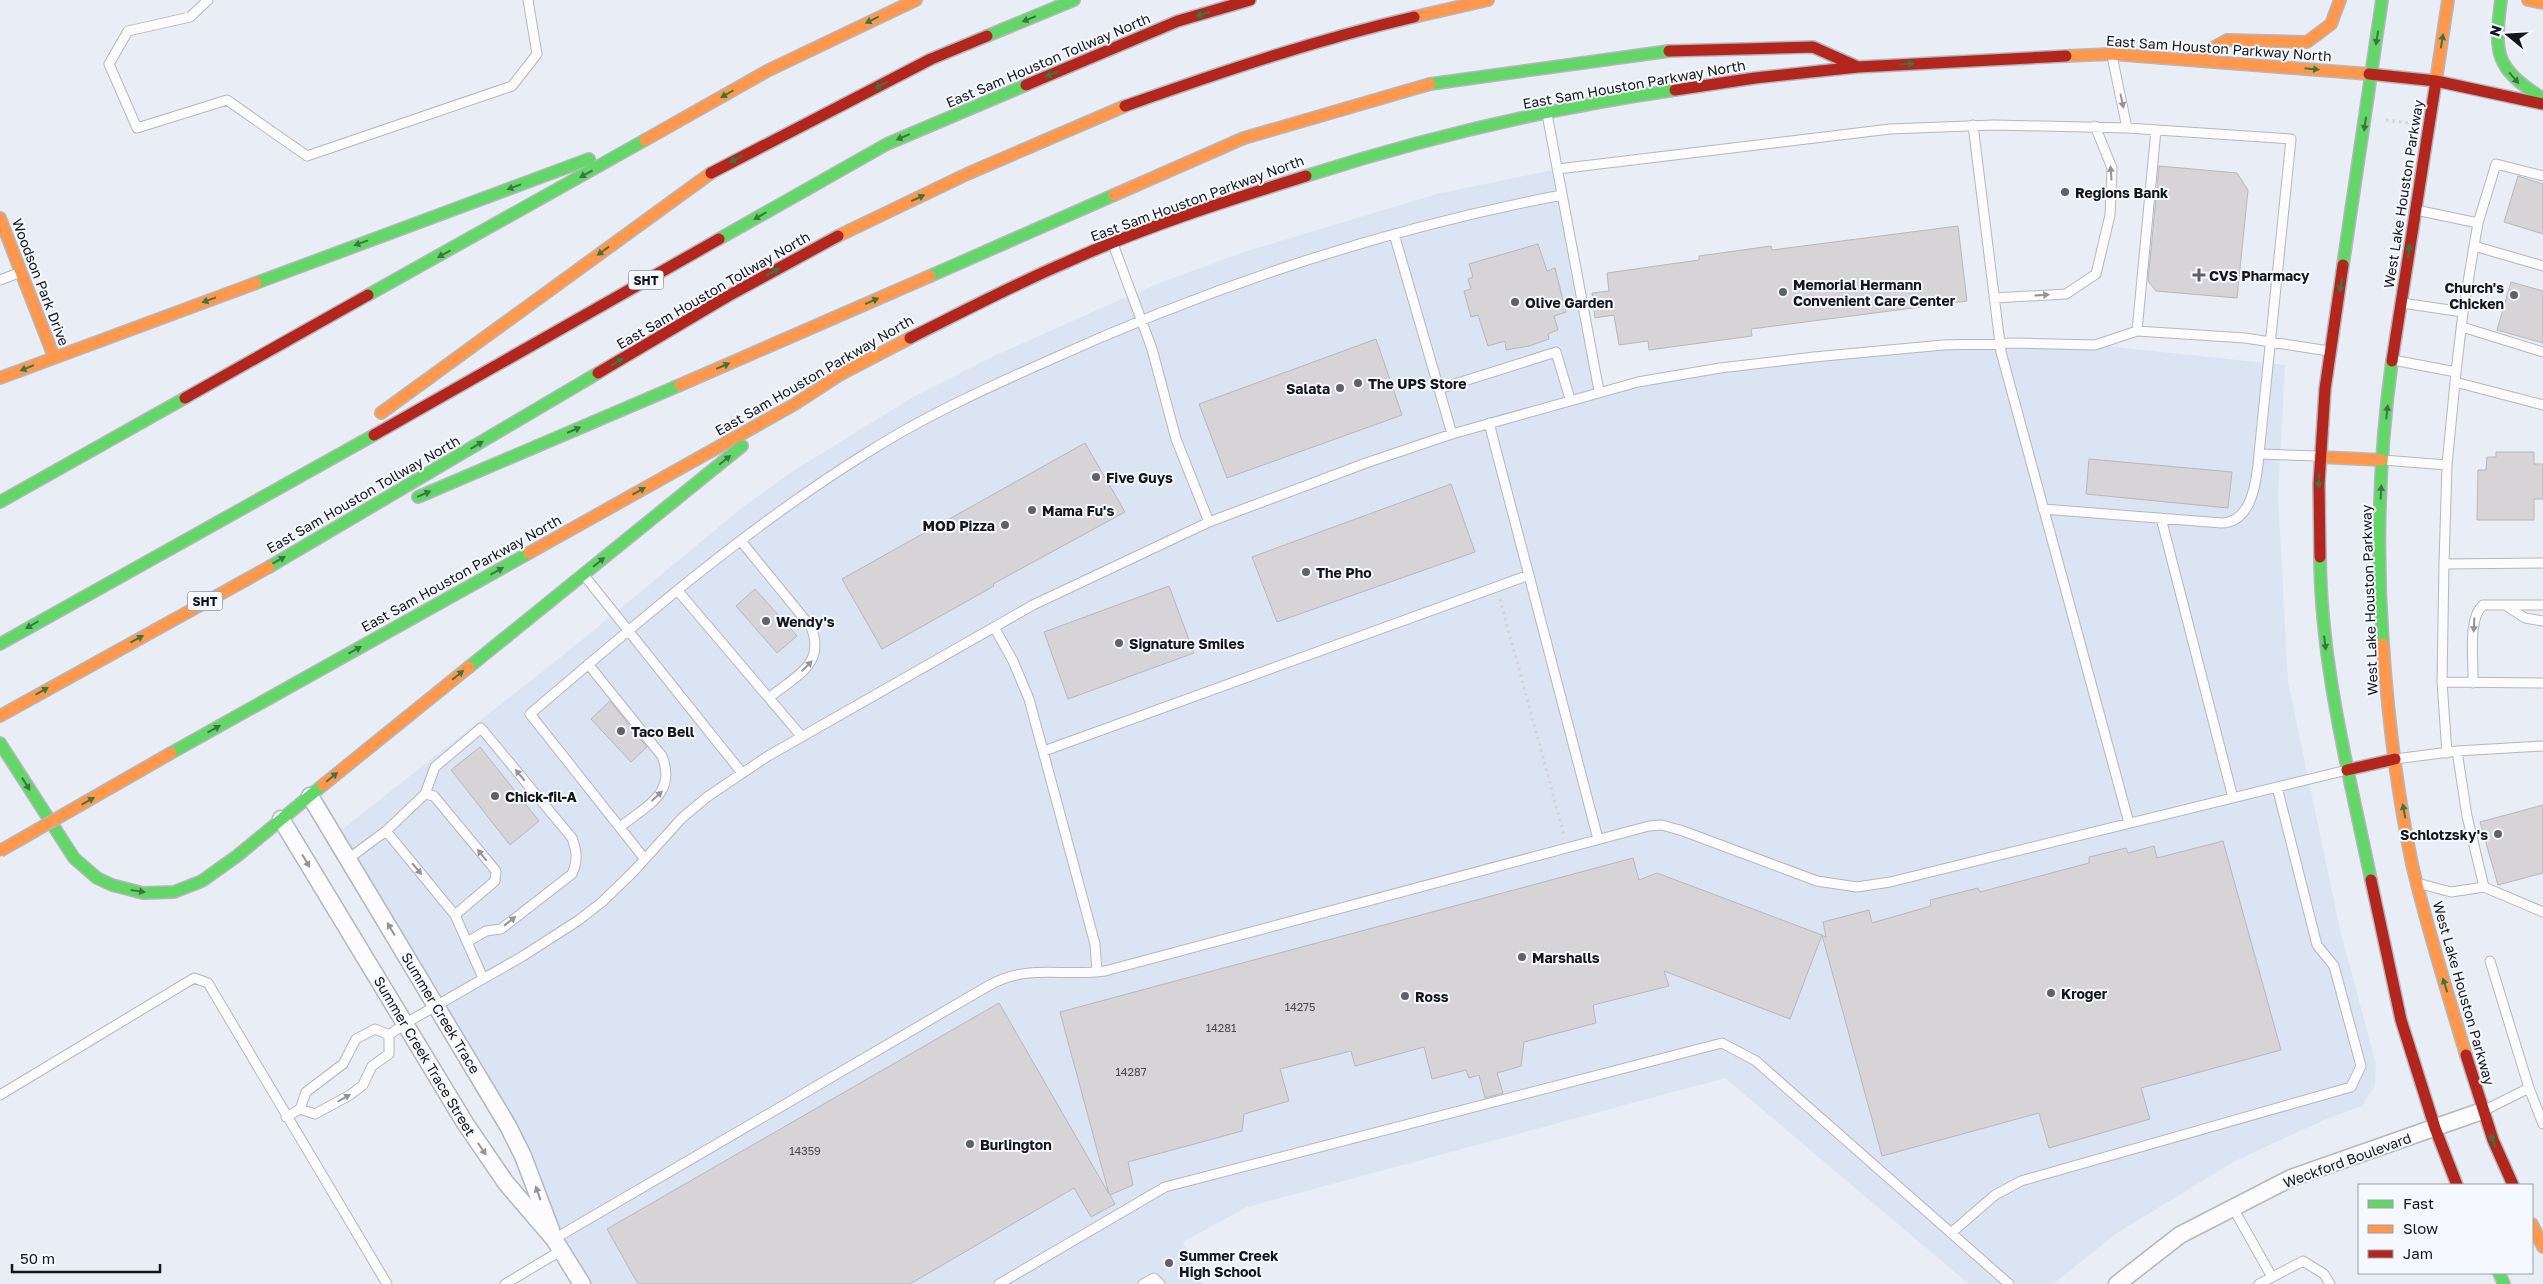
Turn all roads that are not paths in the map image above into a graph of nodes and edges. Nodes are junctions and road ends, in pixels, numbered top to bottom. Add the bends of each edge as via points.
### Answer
1 (208, 0) edge
2 (528, 0) edge
3 (916, 0) edge
4 (1074, 0) edge
5 (1250, 0) edge
6 (1488, 0) edge
7 (2340, 0) edge
8 (2382, 0) edge
9 (2448, 0) edge
10 (2501, 0) edge
11 (2528, 0) edge
12 (2543, 2) edge
13 (2112, 54) junction
14 (2193, 59) junction
15 (1858, 67) junction
16 (2371, 76) junction
17 (2436, 81) junction
18 (2543, 98) edge
19 (2543, 104) edge
20 (1547, 112) junction
21 (1973, 125) junction
22 (2095, 126) junction
23 (2127, 128) junction
24 (2156, 130) junction
25 (658, 134) junction
26 (1558, 169) junction
27 (2543, 176) edge
28 (1562, 195) junction
29 (2416, 210) junction
30 (0, 218) edge
31 (2478, 224) junction
32 (1394, 234) junction
33 (1113, 243) junction
34 (2474, 246) junction
35 (2543, 266) edge
36 (21, 272) junction
37 (0, 280) edge
38 (1994, 298) junction
39 (2402, 303) junction
40 (2464, 312) junction
41 (1141, 319) junction
42 (2462, 327) junction
43 (2137, 330) junction
44 (1999, 343) junction
45 (2271, 344) junction
46 (2332, 351) junction
47 (2543, 352) edge
48 (54, 357) junction
49 (2393, 360) junction
50 (2456, 372) junction
51 (0, 378) edge
52 (2455, 382) junction
53 (1439, 389) junction
54 (1599, 391) junction
55 (1570, 399) junction
56 (795, 404) junction
57 (2543, 405) edge
58 (1489, 423) junction
59 (1452, 434) junction
60 (2260, 454) junction
61 (2320, 456) junction
62 (2382, 460) junction
63 (2446, 465) junction
64 (275, 491) junction
65 (0, 502) edge
66 (2043, 509) junction
67 (2161, 518) junction
68 (1208, 522) junction
69 (315, 541) junction
70 (741, 541) junction
71 (2543, 563) edge
72 (2444, 564) junction
73 (583, 574) junction
74 (1529, 575) junction
75 (678, 591) junction
76 (2504, 605) junction
77 (2543, 605) edge
78 (2543, 620) edge
79 (994, 627) junction
80 (628, 631) junction
81 (0, 644) edge
82 (588, 664) junction
83 (2442, 682) junction
84 (2474, 683) junction
85 (2543, 683) edge
86 (770, 697) junction
87 (0, 716) edge
88 (802, 737) junction
89 (0, 743) edge
90 (2543, 746) edge
91 (1044, 751) junction
92 (2457, 751) junction
93 (2447, 753) junction
94 (2395, 759) junction
95 (2347, 770) junction
96 (742, 773) junction
97 (2277, 787) junction
98 (426, 794) junction
99 (310, 796) junction
100 (2233, 798) junction
101 (281, 819) junction
102 (2129, 823) junction
103 (620, 827) junction
104 (386, 831) junction
105 (1598, 839) junction
106 (0, 851) edge
107 (644, 858) junction
108 (348, 859) junction
109 (2418, 884) junction
110 (2484, 887) junction
111 (2543, 912) edge
112 (455, 915) junction
113 (467, 942) junction
114 (2490, 961) dead end
115 (1097, 972) junction
116 (483, 978) junction
117 (436, 1006) junction
118 (406, 1023) junction
119 (389, 1035) junction
120 (2529, 1088) junction
121 (0, 1095) edge
122 (300, 1109) junction
123 (2482, 1111) junction
124 (286, 1117) junction
125 (2543, 1124) edge
126 (2435, 1128) junction
127 (2457, 1184) edge
128 (2513, 1184) edge
129 (2233, 1208) junction
130 (2533, 1226) edge
131 (1951, 1233) junction
132 (558, 1244) junction
133 (2543, 1247) edge
134 (2272, 1277) junction
135 (387, 1284) edge
136 (505, 1284) edge
137 (582, 1284) edge
138 (999, 1284) edge
139 (1143, 1284) edge
140 (1160, 1284) edge
141 (2009, 1284) edge
142 (2117, 1284) edge
143 (2258, 1284) edge
144 (2330, 1284) edge

1 - 2 lane via 190,17 128,31 109,64 137,128 227,100 307,156 512,86 537,54
3 -> 25 main road via 769,70
4 -> 64 main road via 931,59 713,171
5 -> 64 main road, East Sam Houston Tollway North / SHT via 1178,21 887,144
69 -> 6 main road, East Sam Houston Tollway North / SHT via 728,296 843,233 967,174 1117,109 1246,63 1359,30
7 - 14 main road via 2331,24 2307,42 2226,40
8 -> 16 main road
17 -> 9 main road, West Lake Houston Parkway
10 -> 18 main road via 2496,38 2501,61 2516,82
11 - 12 main road
13 - 14 main road, East Sam Houston Parkway North
15 -> 13 main road, East Sam Houston Parkway North
13 -> 23 lane
14 -> 16 main road, East Sam Houston Parkway North
15 - 20 main road, East Sam Houston Parkway North via 1690,88
69 -> 15 main road via 1244,138 1433,83 1667,51 1813,47
16 - 17 main road, East Sam Houston Parkway North
16 -> 46 main road
17 - 19 main road, East Sam Houston Parkway North
17 - 29 main road, West Lake Houston Parkway
20 - 26 lane
20 - 33 main road, East Sam Houston Parkway North via 1384,150 1229,200
21 - 22 lane
21 - 26 lane via 1852,132
21 - 38 lane
22 - 23 lane
38 -> 22 lane via 2066,294 2096,274 2110,215 2112,168
23 - 24 lane
24 - 43 lane
24 - 45 lane via 2291,139
25 -> 48 main road
25 -> 65 main road
26 - 28 lane
27 - 31 lane via 2496,164
28 - 32 lane
28 - 54 lane
29 - 31 lane
39 -> 29 main road, West Lake Houston Parkway
30 - 36 main road, Woodson Park Drive
31 - 34 lane
32 - 41 lane via 1267,274
32 - 53 lane
33 - 41 lane
33 - 56 main road, East Sam Houston Parkway North via 903,340
34 - 35 lane
34 - 40 lane
36 - 37 lane
36 - 48 main road, Woodson Park Drive
38 - 44 lane
39 - 40 lane
39 - 49 main road, West Lake Houston Parkway
40 - 42 lane
41 - 68 lane via 1159,371 1176,439
41 - 70 lane via 989,388 896,435 812,488
42 - 47 lane
42 - 50 lane
43 - 44 lane via 2095,346
43 - 45 lane via 2245,338
44 - 54 lane via 1925,346 1814,357 1701,371
44 - 66 lane
45 - 46 lane
45 - 60 lane
46 - 61 main road via 2325,389
48 -> 51 main road
49 - 50 lane
62 -> 49 main road, West Lake Houston Parkway
50 - 52 lane
52 - 57 lane
52 - 63 lane
53 - 55 lane via 1556,352
53 - 59 lane
54 - 55 lane
55 - 58 lane
73 -> 56 main road
106 -> 56 main road, East Sam Houston Parkway North, bridge
58 - 59 lane
58 - 74 lane
59 - 68 lane
60 - 61 lane
60 - 67 lane via 2252,494 2237,520 2222,523
61 - 62 main road
61 -> 95 main road via 2320,577 2325,642
62 - 63 lane
94 -> 62 main road, West Lake Houston Parkway via 2382,612
63 - 72 lane
64 -> 81 main road, East Sam Houston Tollway North / SHT
66 - 67 lane
66 - 102 lane
67 - 100 lane
68 - 79 lane
87 -> 69 main road, East Sam Houston Tollway North / SHT
70 - 75 lane
86 -> 70 lane via 812,662 816,640 811,627
71 - 72 lane
72 - 83 lane
73 - 80 lane
99 -> 73 main road
74 - 91 lane
74 - 105 lane
75 - 80 lane
75 - 86 lane
76 - 77 lane
76 - 78 lane via 2525,618
76 -> 84 lane via 2483,605 2476,613
79 - 88 lane
79 - 91 lane via 1021,678
80 - 82 lane
80 - 96 lane
103 -> 82 lane via 663,792 668,782 668,770 662,756
82 - 103 lane via 530,714
83 - 84 lane
83 - 93 lane
84 - 85 lane
86 - 88 lane
88 - 96 lane
89 -> 101 main road via 73,858 94,876 122,888 169,893 188,887 208,877
90 - 92 lane
91 - 115 lane via 1095,944
92 - 93 lane
92 - 110 lane via 2467,816
93 - 94 lane
94 - 95 main road
109 -> 94 main road, West Lake Houston Parkway
95 - 97 lane
95 - 126 main road via 2401,1020
96 - 107 lane via 682,818
97 - 100 lane
97 - 131 lane via 2317,945 2334,966 2361,1066 2350,1087 2021,1181 1995,1195
98 - 104 lane
112 -> 98 lane via 495,882 496,871 434,796
113 -> 98 lane via 486,931 501,929 572,874 577,864 577,852 572,838 481,728 435,767
99 - 101 main road
99 - 108 street, Summer Creek Trace
100 - 102 lane
101 -> 118 street, Summer Creek Trace Street
102 - 105 lane via 1890,882 1857,887 1810,879 1672,827 1649,826
103 - 107 lane
104 - 108 lane
104 -> 112 lane
105 - 115 lane
107 - 116 lane via 607,897 578,920
117 -> 108 street, Summer Creek Trace
109 - 110 lane via 2451,892
123 -> 109 main road, West Lake Houston Parkway via 2424,916
110 - 111 lane
112 - 113 lane
113 - 116 lane
114 - 120 lane
115 - 132 lane via 1030,971 1002,978
116 - 117 lane
117 - 118 lane
132 -> 117 street, Summer Creek Trace via 523,1156
118 - 119 lane
118 -> 132 street, Summer Creek Trace Street via 485,1153
119 - 122 lane via 375,1029 356,1039 343,1064 306,1092
122 -> 119 lane via 315,1114 363,1085 372,1066 389,1054
120 - 123 lane
120 - 125 lane
121 - 124 lane via 194,978 208,983
122 - 124 lane
123 - 126 street, Weckford Boulevard
128 -> 123 main road, West Lake Houston Parkway
124 - 135 lane
126 - 127 main road
126 - 129 street, Weckford Boulevard via 2291,1178
129 - 134 lane
129 - 142 street, Weckford Boulevard via 2180,1236
130 - 133 main road
131 - 138 lane via 1756,1061 1722,1043 1165,1186
131 - 141 lane
132 - 136 lane
132 - 137 street, Summer Creek Trace Street
134 - 143 lane
134 - 144 lane via 2303,1261 2324,1274
139 - 140 lane via 1154,1278

